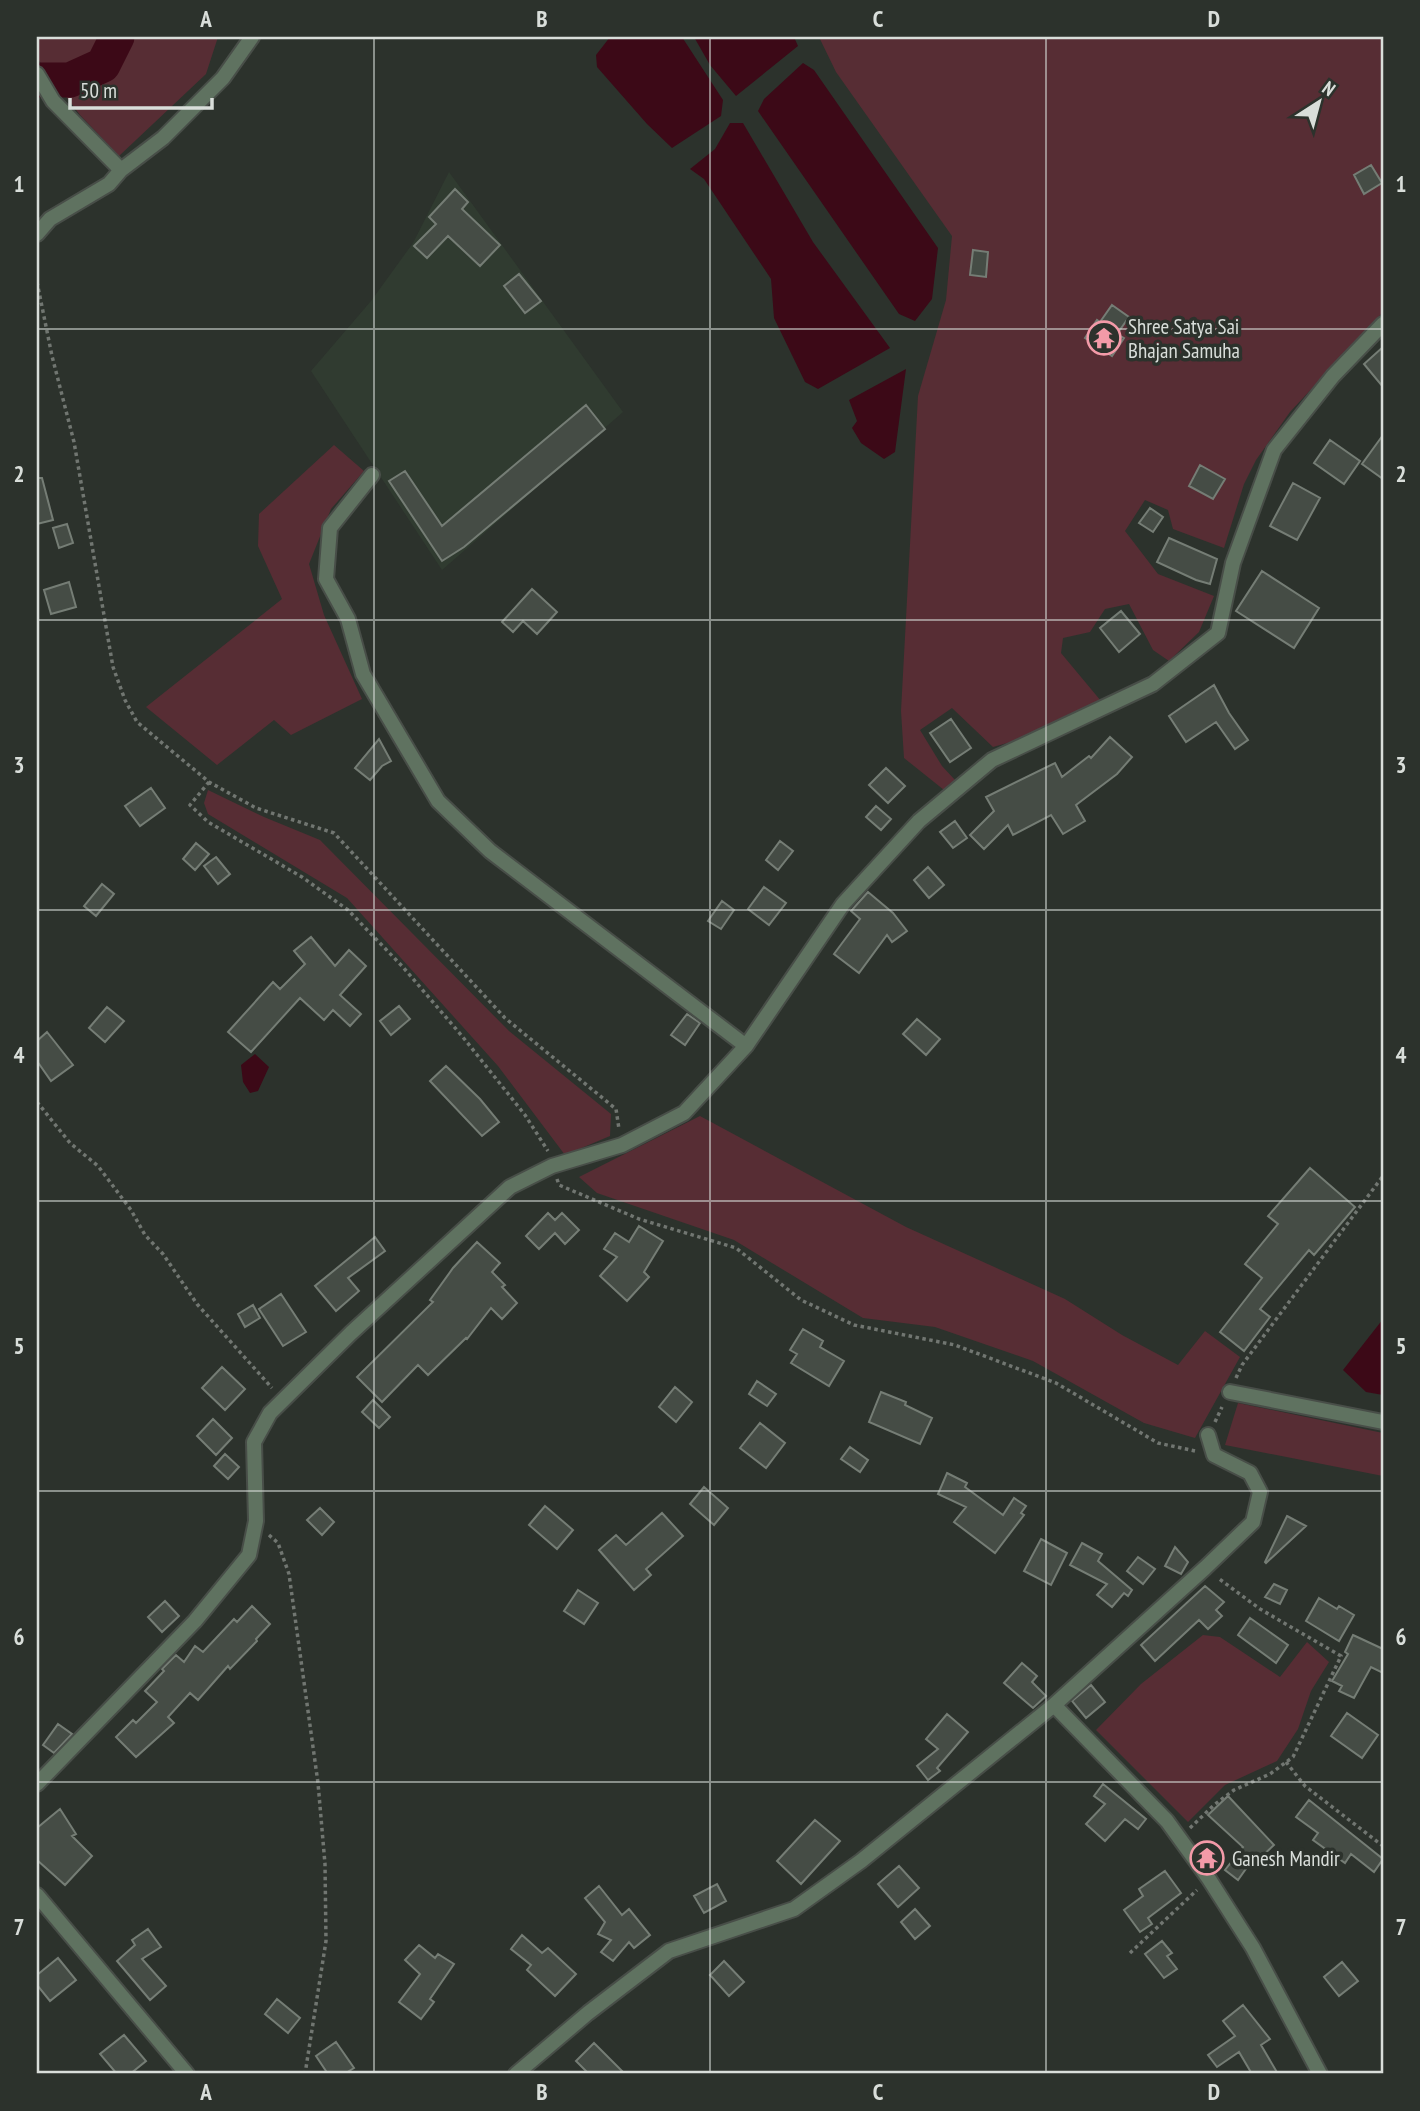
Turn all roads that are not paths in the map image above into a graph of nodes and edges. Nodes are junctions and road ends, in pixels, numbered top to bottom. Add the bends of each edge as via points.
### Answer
1 (251, 37) edge
2 (37, 74) edge
3 (121, 170) junction
4 (37, 234) edge
5 (1383, 324) edge
6 (372, 475) dead end
7 (746, 1046) junction
8 (1230, 1392) road end
9 (1383, 1422) edge
10 (1208, 1434) road end
11 (1054, 1705) junction
12 (37, 1784) edge
13 (37, 1895) edge
14 (187, 2074) edge
15 (516, 2074) edge
16 (1320, 2074) edge

1 - 3 street via 223,78 163,138
2 - 3 street via 53,101
3 - 4 street via 110,184 50,219
5 - 7 street via 1333,376 1274,450 1233,563 1218,633 1153,684 992,760 919,821 843,904
6 - 7 street via 330,528 326,579 348,619 363,674 438,801 490,851
7 - 12 street via 684,1113 622,1145 555,1165 510,1187 270,1413 254,1442 256,1521 249,1555 195,1620
8 - 9 street
10 - 11 street via 1214,1455 1251,1473 1260,1492 1253,1522
11 - 15 street via 861,1861 794,1909 669,1951
11 - 16 street via 1159,1812 1209,1879 1253,1948
13 - 14 street

